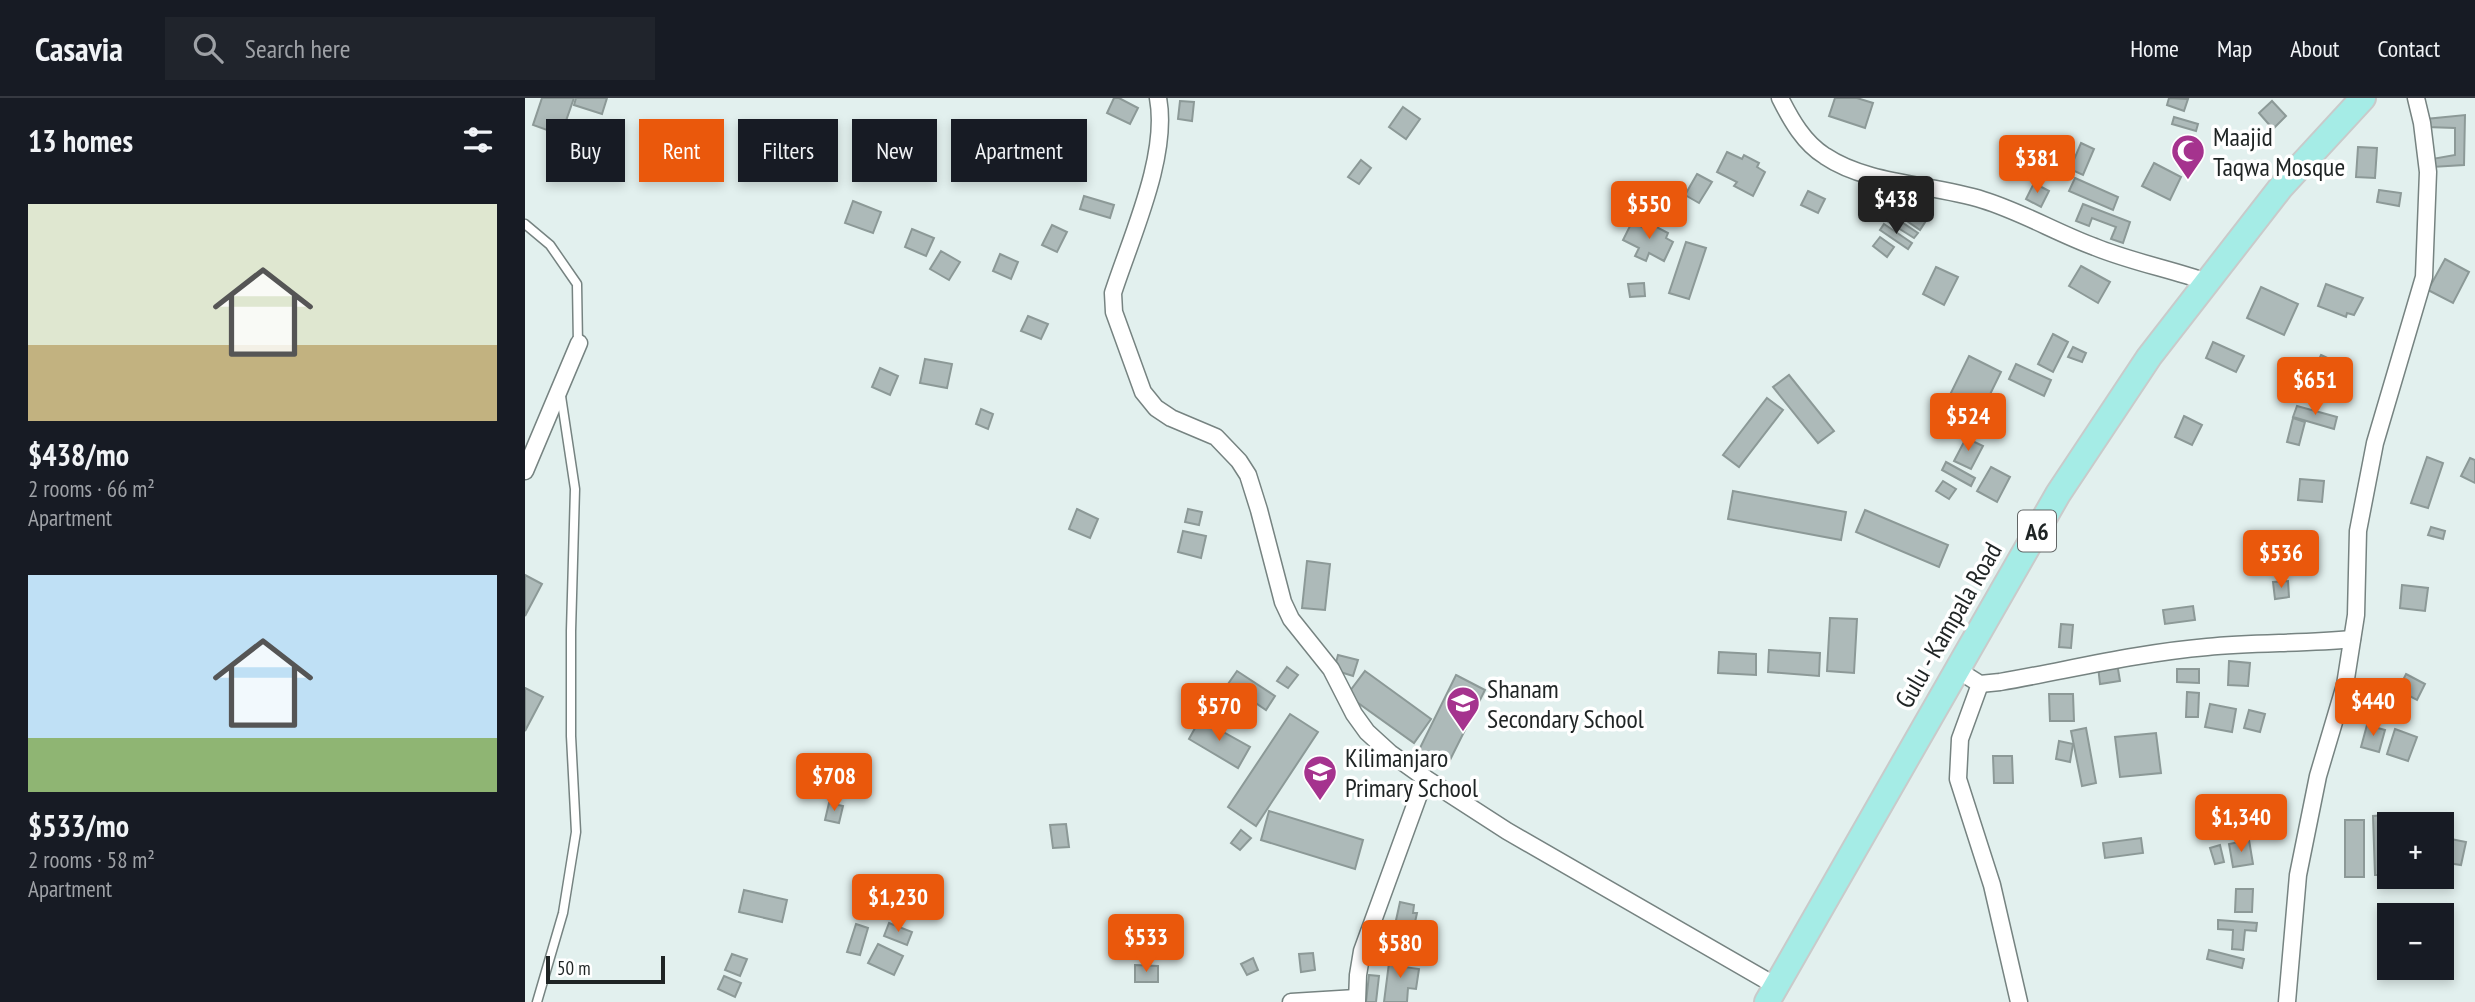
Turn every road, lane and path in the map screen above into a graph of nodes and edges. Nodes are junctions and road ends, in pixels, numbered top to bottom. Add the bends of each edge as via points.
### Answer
1 (1158, 98) edge
2 (1780, 98) edge
3 (2363, 98) edge
4 (2416, 98) edge
5 (525, 224) edge
6 (2207, 282) junction
7 (579, 343) junction
8 (525, 471) edge
9 (2352, 639) junction
10 (1956, 670) junction
11 (1979, 684) junction
12 (1425, 778) junction
13 (1772, 994) edge
14 (1356, 1000) edge
15 (537, 1002) edge
16 (1291, 1002) edge
17 (2019, 1002) edge
18 (2287, 1002) edge

1 - 12 street via 1156,158 1113,293 1114,312 1143,392 1171,418 1216,437 1239,461 1248,475 1291,620 1331,668 1367,732
2 - 6 street via 1804,137 1824,156 1851,170 1980,199 2117,256
3 - 6 main road, Gulu - Kampala Road / A6 via 2281,187
4 - 9 street via 2428,172 2424,277 2375,443 2358,531
5 - 7 lane via 550,245 577,285
6 - 10 main road, Gulu - Kampala Road / A6 via 2149,357 2058,494
7 - 8 street
7 - 15 lane via 560,393 575,489 571,736 576,832 563,913
9 - 11 street via 2196,648
9 - 18 street via 2298,875
10 - 11 street
10 - 13 main road, Gulu - Kampala Road / A6
11 - 17 street via 1960,739 1958,779 1993,885
12 - 13 street
12 - 14 street via 1366,939
14 - 16 street

